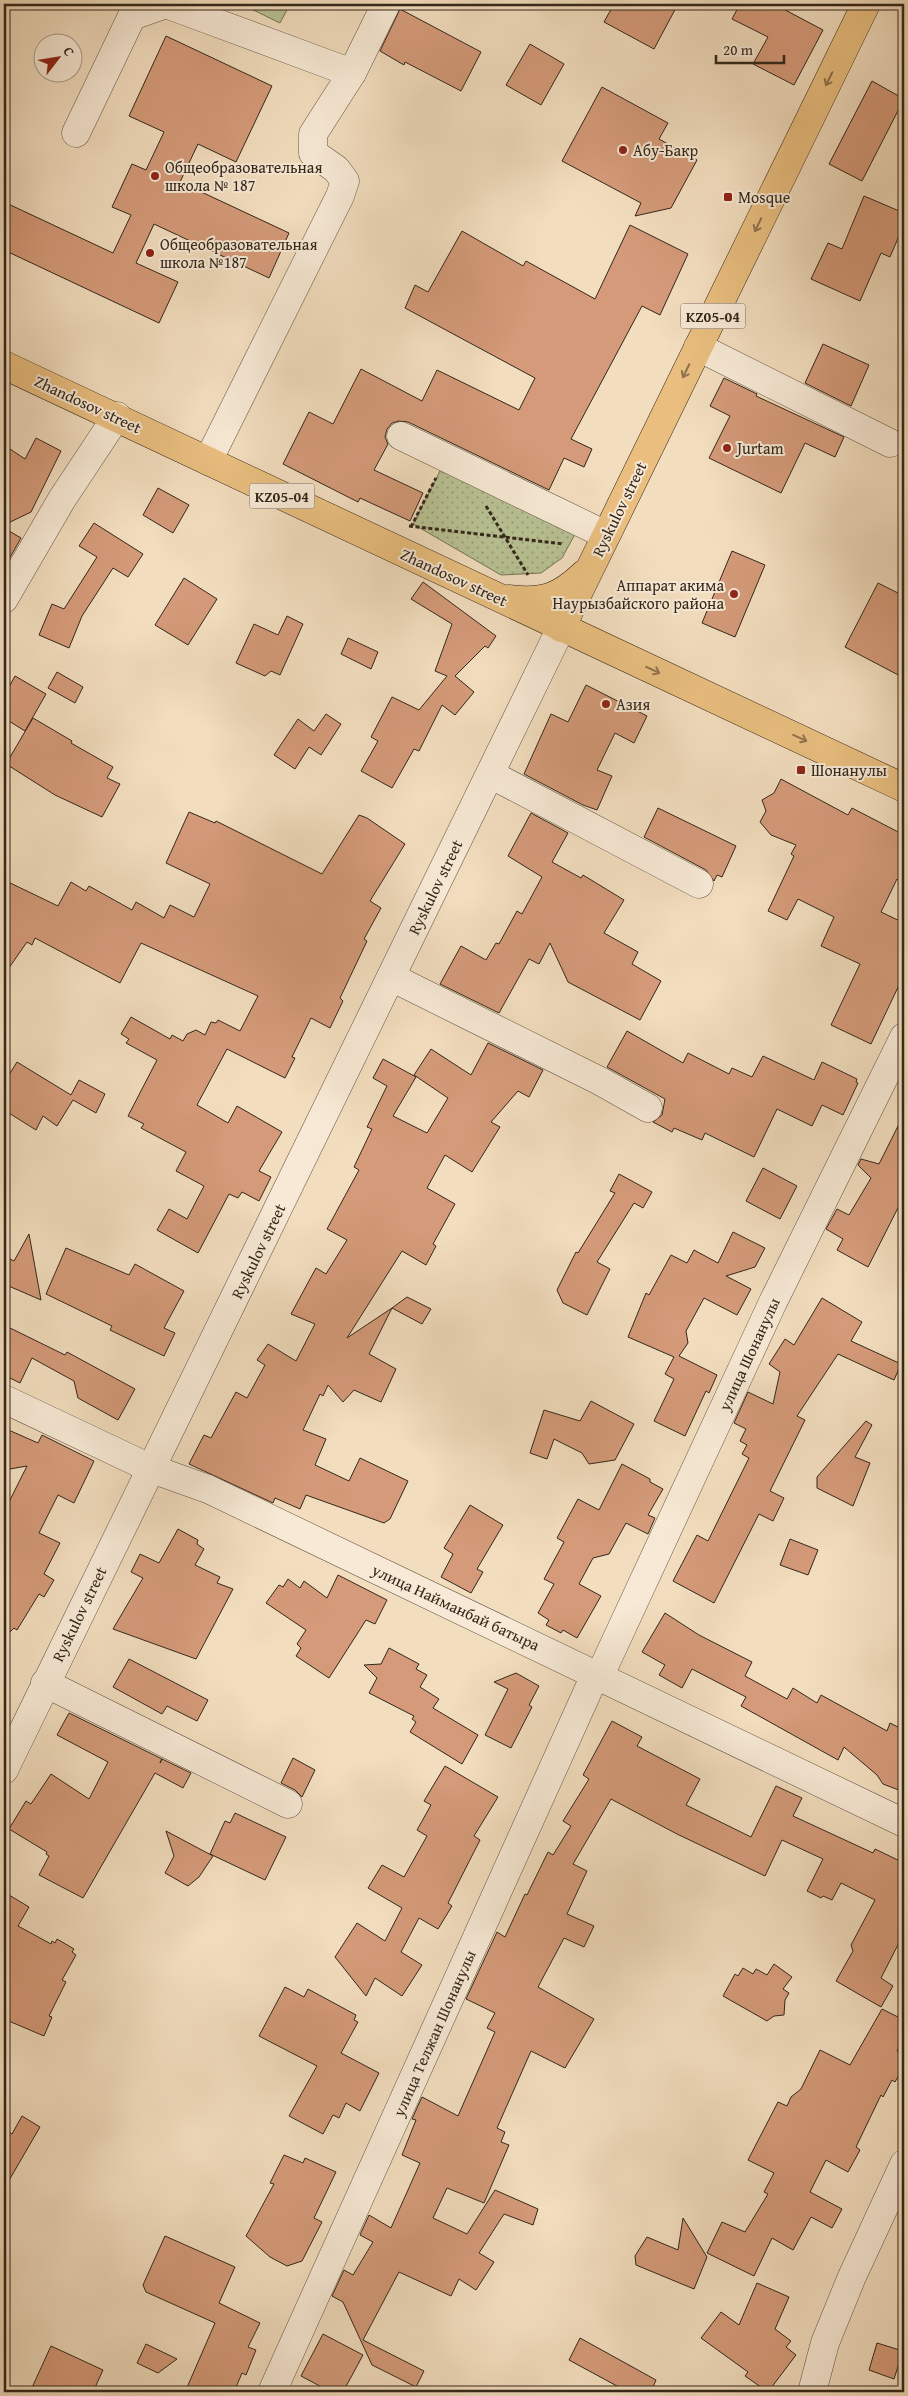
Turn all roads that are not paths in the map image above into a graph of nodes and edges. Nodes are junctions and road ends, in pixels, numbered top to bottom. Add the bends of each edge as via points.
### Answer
1 (386, 4) edge
2 (866, 4) edge
3 (352, 73) junction
4 (76, 133) dead end
5 (698, 347) junction
6 (4, 365) edge
7 (117, 416) junction
8 (401, 436) dead end
9 (890, 443) dead end
10 (208, 461) junction
11 (606, 534) junction
12 (589, 570) junction
13 (498, 598) junction
14 (4, 599) edge
15 (561, 628) junction
16 (622, 656) junction
17 (490, 774) junction
18 (904, 788) edge
19 (699, 884) dead end
20 (391, 977) junction
21 (904, 1037) edge
22 (648, 1108) dead end
23 (4, 1399) edge
24 (152, 1469) junction
25 (598, 1674) junction
26 (45, 1683) junction
27 (4, 1770) edge
28 (288, 1804) dead end
29 (904, 1823) edge
30 (904, 2164) edge
31 (272, 2392) edge
32 (812, 2392) edge

1 - 3 street
2 -> 5 main road, Ryskulov street / KZ05-04
3 - 4 street via 166,4 132,16
3 - 10 street via 313,134 313,153 336,169 344,181 340,196
5 - 9 street
5 -> 11 main road, Ryskulov street / KZ05-04
6 - 7 main road, Zhandosov street / KZ05-04
7 - 10 main road, Zhandosov street / KZ05-04
7 - 14 street via 71,484
8 - 11 street
10 - 13 main road, Zhandosov street / KZ05-04
11 - 12 main road, Ryskulov street / KZ05-04
12 - 13 main road, KZ05-04 via 566,591 545,599
12 - 15 main road, Ryskulov street / KZ05-04
12 - 16 main road, KZ05-04 via 584,598 590,622
13 - 15 main road, Zhandosov street / KZ05-04
15 - 16 main road, Zhandosov street / KZ05-04
15 - 17 street, Ryskulov street
16 -> 18 main road, Zhandosov street / KZ05-04
17 - 19 street
17 - 20 street, Ryskulov street
20 - 22 street
20 - 24 street, Ryskulov street
21 - 25 street, улица Шонанулы via 773,1302
23 - 24 street, улица Найманбай батыра
24 - 25 street, улица Найманбай батыра via 208,1489
24 - 26 street, Ryskulov street
25 - 29 street, улица Найманбай батыра
25 - 31 street, улица Телжан Шонанулы
26 - 27 street, Ryskulov street
26 - 28 street
30 - 32 street via 847,2288 825,2343

